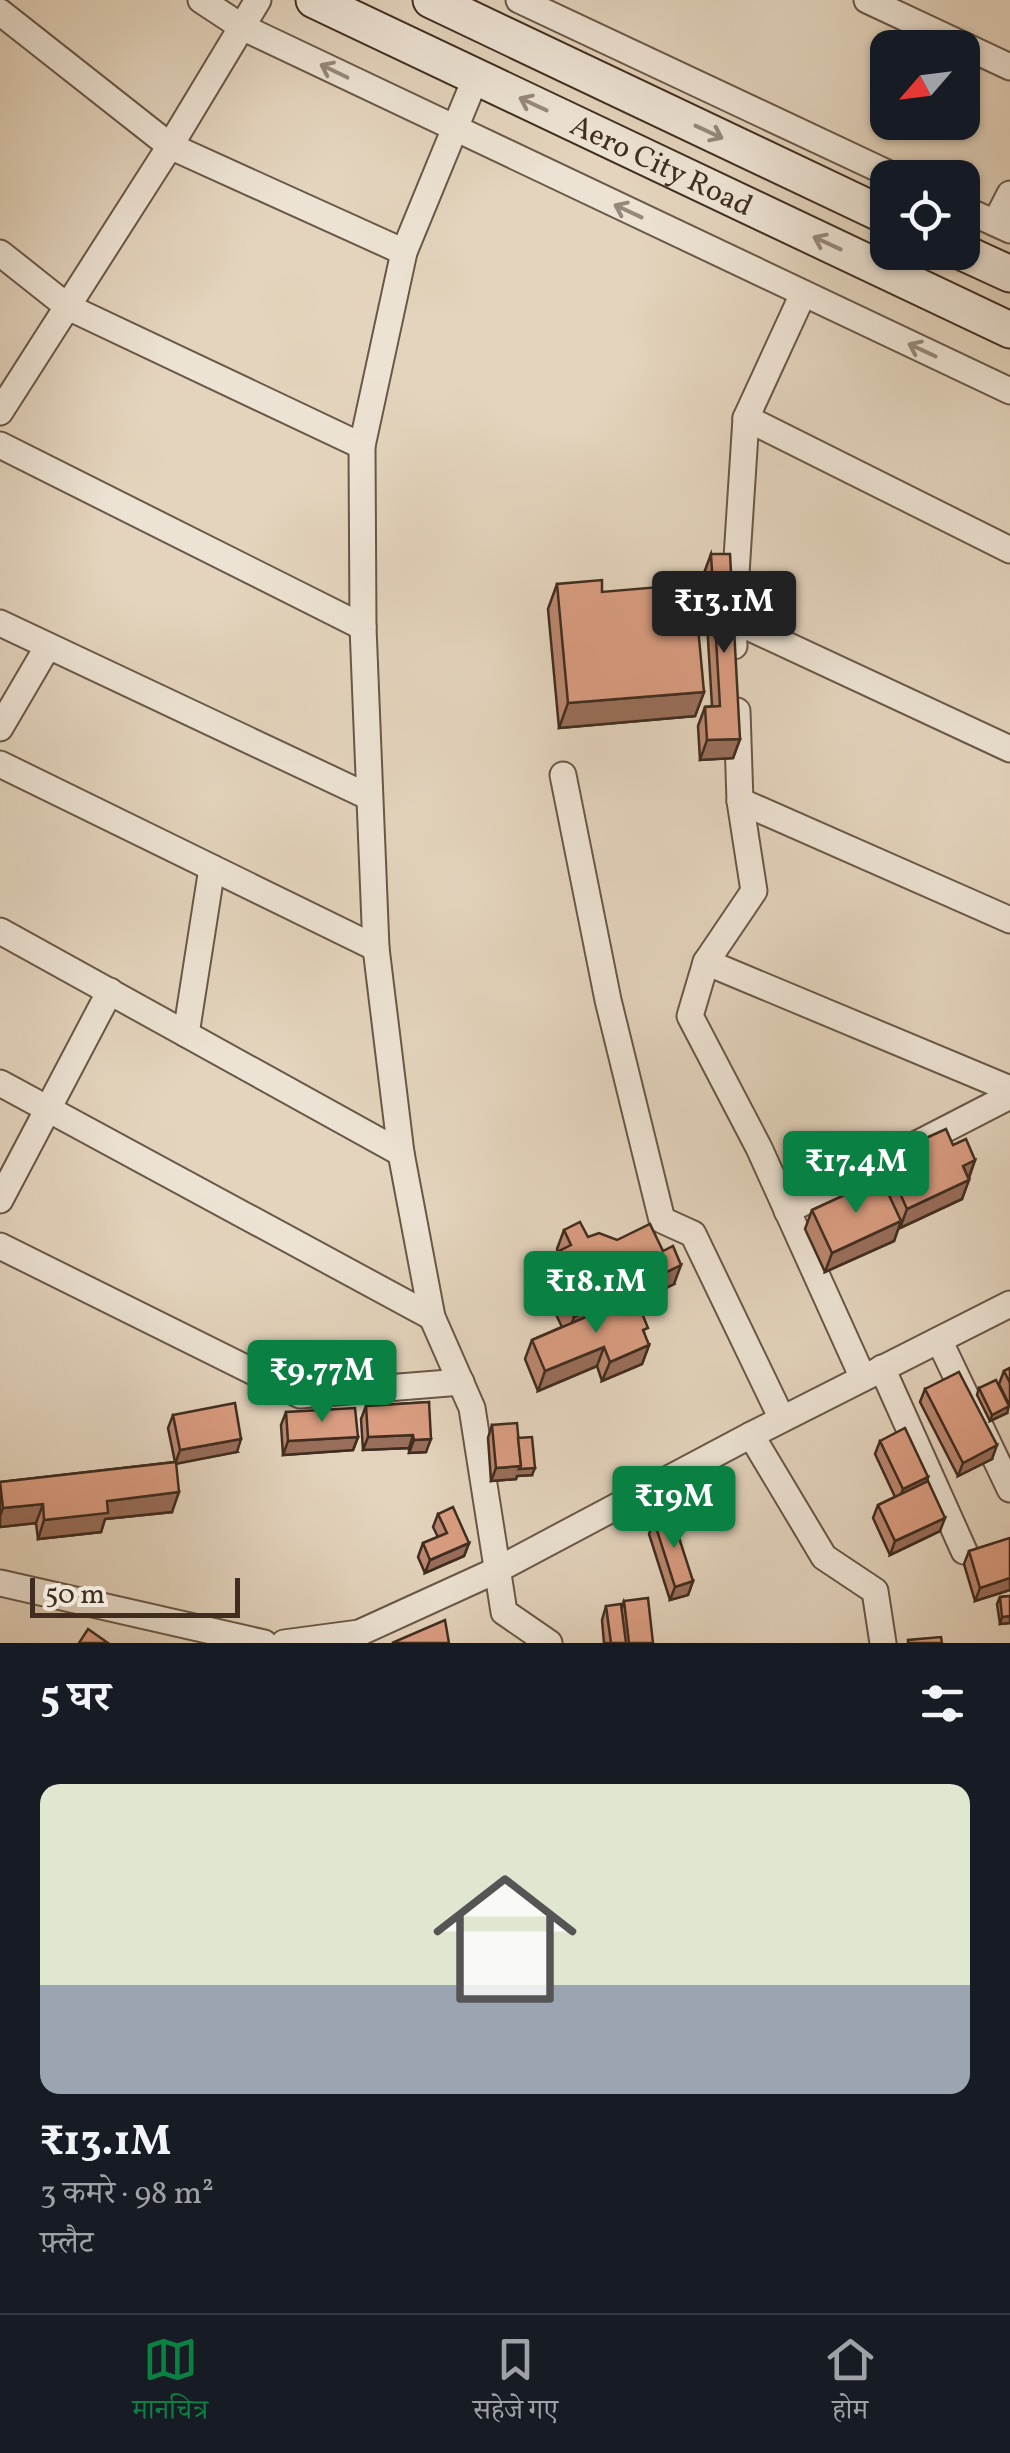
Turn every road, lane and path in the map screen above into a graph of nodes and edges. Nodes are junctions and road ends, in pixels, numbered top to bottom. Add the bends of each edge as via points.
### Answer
1 (201, 0) edge
2 (258, 0) edge
3 (314, 0) edge
4 (432, 0) edge
5 (519, 0) edge
6 (867, 0) edge
7 (0, 12) edge
8 (242, 27) junction
9 (1010, 66) edge
10 (476, 77) junction
11 (455, 129) junction
12 (170, 146) junction
13 (870, 165) edge
14 (1010, 194) edge
15 (870, 208) edge
16 (980, 216) edge
17 (1003, 227) edge
18 (0, 252) edge
19 (404, 252) junction
20 (980, 261) edge
21 (963, 270) edge
22 (1010, 274) edge
23 (803, 294) junction
24 (950, 302) junction
25 (68, 307) junction
26 (1010, 330) edge
27 (1010, 391) edge
28 (0, 412) edge
29 (746, 418) junction
30 (0, 444) edge
31 (362, 446) junction
32 (1010, 550) edge
33 (732, 620) junction
34 (0, 623) edge
35 (363, 627) junction
36 (48, 646) junction
37 (0, 728) edge
38 (1010, 749) edge
39 (0, 764) edge
40 (562, 775) dead end
41 (367, 796) junction
42 (740, 801) junction
43 (212, 868) junction
44 (1010, 920) edge
45 (0, 931) edge
46 (376, 948) junction
47 (706, 962) junction
48 (110, 990) junction
49 (186, 1034) junction
50 (0, 1083) edge
51 (1010, 1093) edge
52 (49, 1109) junction
53 (401, 1153) junction
54 (0, 1200) edge
55 (788, 1211) junction
56 (0, 1246) edge
57 (1010, 1304) edge
58 (432, 1317) junction
59 (939, 1340) junction
60 (873, 1373) junction
61 (461, 1382) junction
62 (782, 1419) junction
63 (751, 1434) junction
64 (1010, 1488) edge
65 (964, 1552) dead end
66 (495, 1571) junction
67 (0, 1582) edge
68 (197, 1635) edge
69 (264, 1643) edge
70 (284, 1643) edge
71 (550, 1643) edge
72 (883, 1643) edge

1 - 8 street
2 - 8 street
3 - 10 street, Aero City Road
4 -> 15 street, Aero City Road
5 - 13 street
6 - 9 street
7 - 12 street
11 -> 8 street
8 - 12 street
10 - 11 street
24 -> 10 street, Aero City Road
11 - 19 street
23 -> 11 street
12 - 19 street
12 - 25 street
14 - 17 street
16 - 17 street
18 - 25 street
19 - 31 street
20 - 22 street
21 - 24 street
27 -> 23 street
23 - 29 street
24 - 26 street, Aero City Road
25 - 28 street
25 - 31 street
29 - 32 street
29 - 33 street
30 - 35 street
31 - 35 street
33 - 38 street
33 - 42 street
34 - 36 street
35 - 41 street
36 - 37 street
36 - 41 street
39 - 43 street
40 - 62 street via 662,1220 693,1234
41 - 46 street
42 - 44 street
42 - 47 street via 754,892
43 - 46 street
43 - 49 street
45 - 48 street
46 - 53 street
47 - 51 street
47 - 55 street via 690,1016
48 - 49 street
48 - 52 street
49 - 53 street
50 - 52 street
51 - 55 street
52 - 54 street
52 - 58 street
53 - 58 street
55 - 60 street
56 - 61 street via 300,1395
57 - 59 street
58 - 61 street
59 - 60 street
59 - 64 street
60 - 62 street
60 - 65 street
61 - 66 street via 472,1408
62 - 63 street
63 - 66 street
63 - 72 street via 824,1557 875,1590
66 - 70 street via 359,1633
66 - 71 street via 504,1612
67 - 68 street
68 - 69 street

